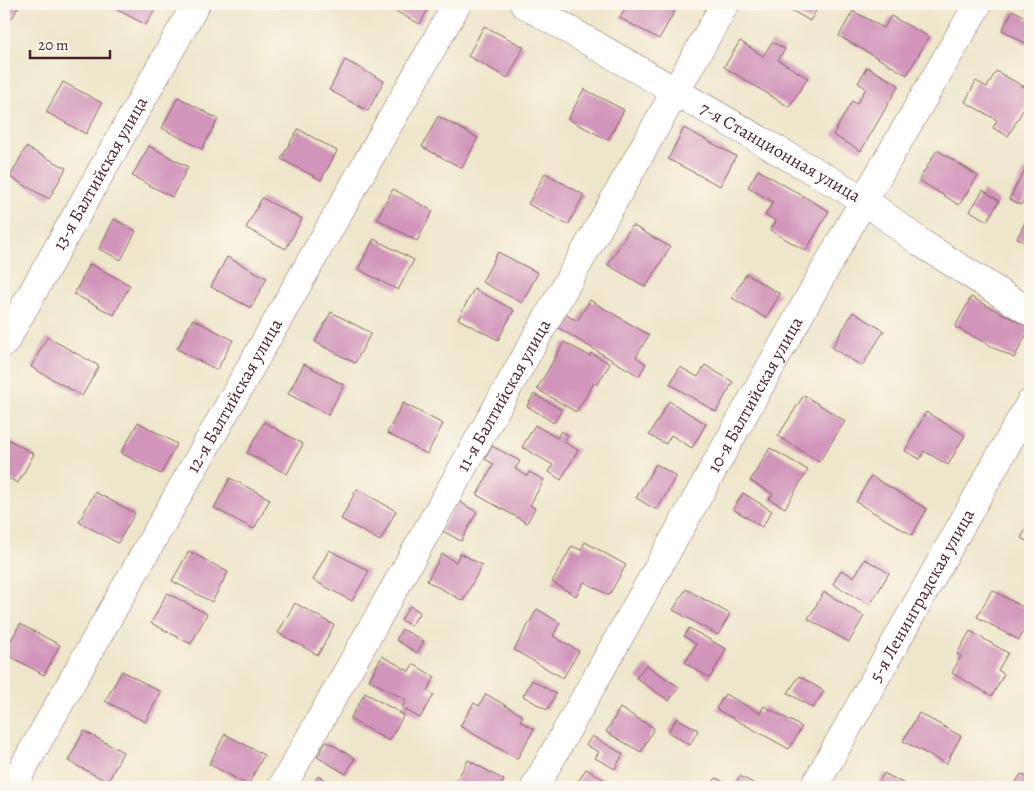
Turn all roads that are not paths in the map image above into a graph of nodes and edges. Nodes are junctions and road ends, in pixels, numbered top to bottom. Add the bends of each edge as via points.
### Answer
1 (196, 4) edge
2 (457, 4) edge
3 (524, 4) edge
4 (725, 4) edge
5 (978, 4) edge
6 (675, 92) junction
7 (864, 200) junction
8 (1030, 312) edge
9 (4, 343) edge
10 (1030, 403) edge
11 (12, 787) edge
12 (282, 787) edge
13 (535, 787) edge
14 (814, 787) edge

1 - 9 street, 13-я Балтийская улица
2 - 11 street, 12-я Балтийская улица
3 - 6 street, 7-я Станционная улица
4 - 6 street, 11-я Балтийская улица
5 - 7 street, 10-я Балтийская улица
6 - 7 street, 7-я Станционная улица
6 - 12 street, 11-я Балтийская улица
7 - 8 street, 7-я Станционная улица via 921,243
7 - 13 street, 10-я Балтийская улица
10 - 14 street, 5-я Ленинградская улица

